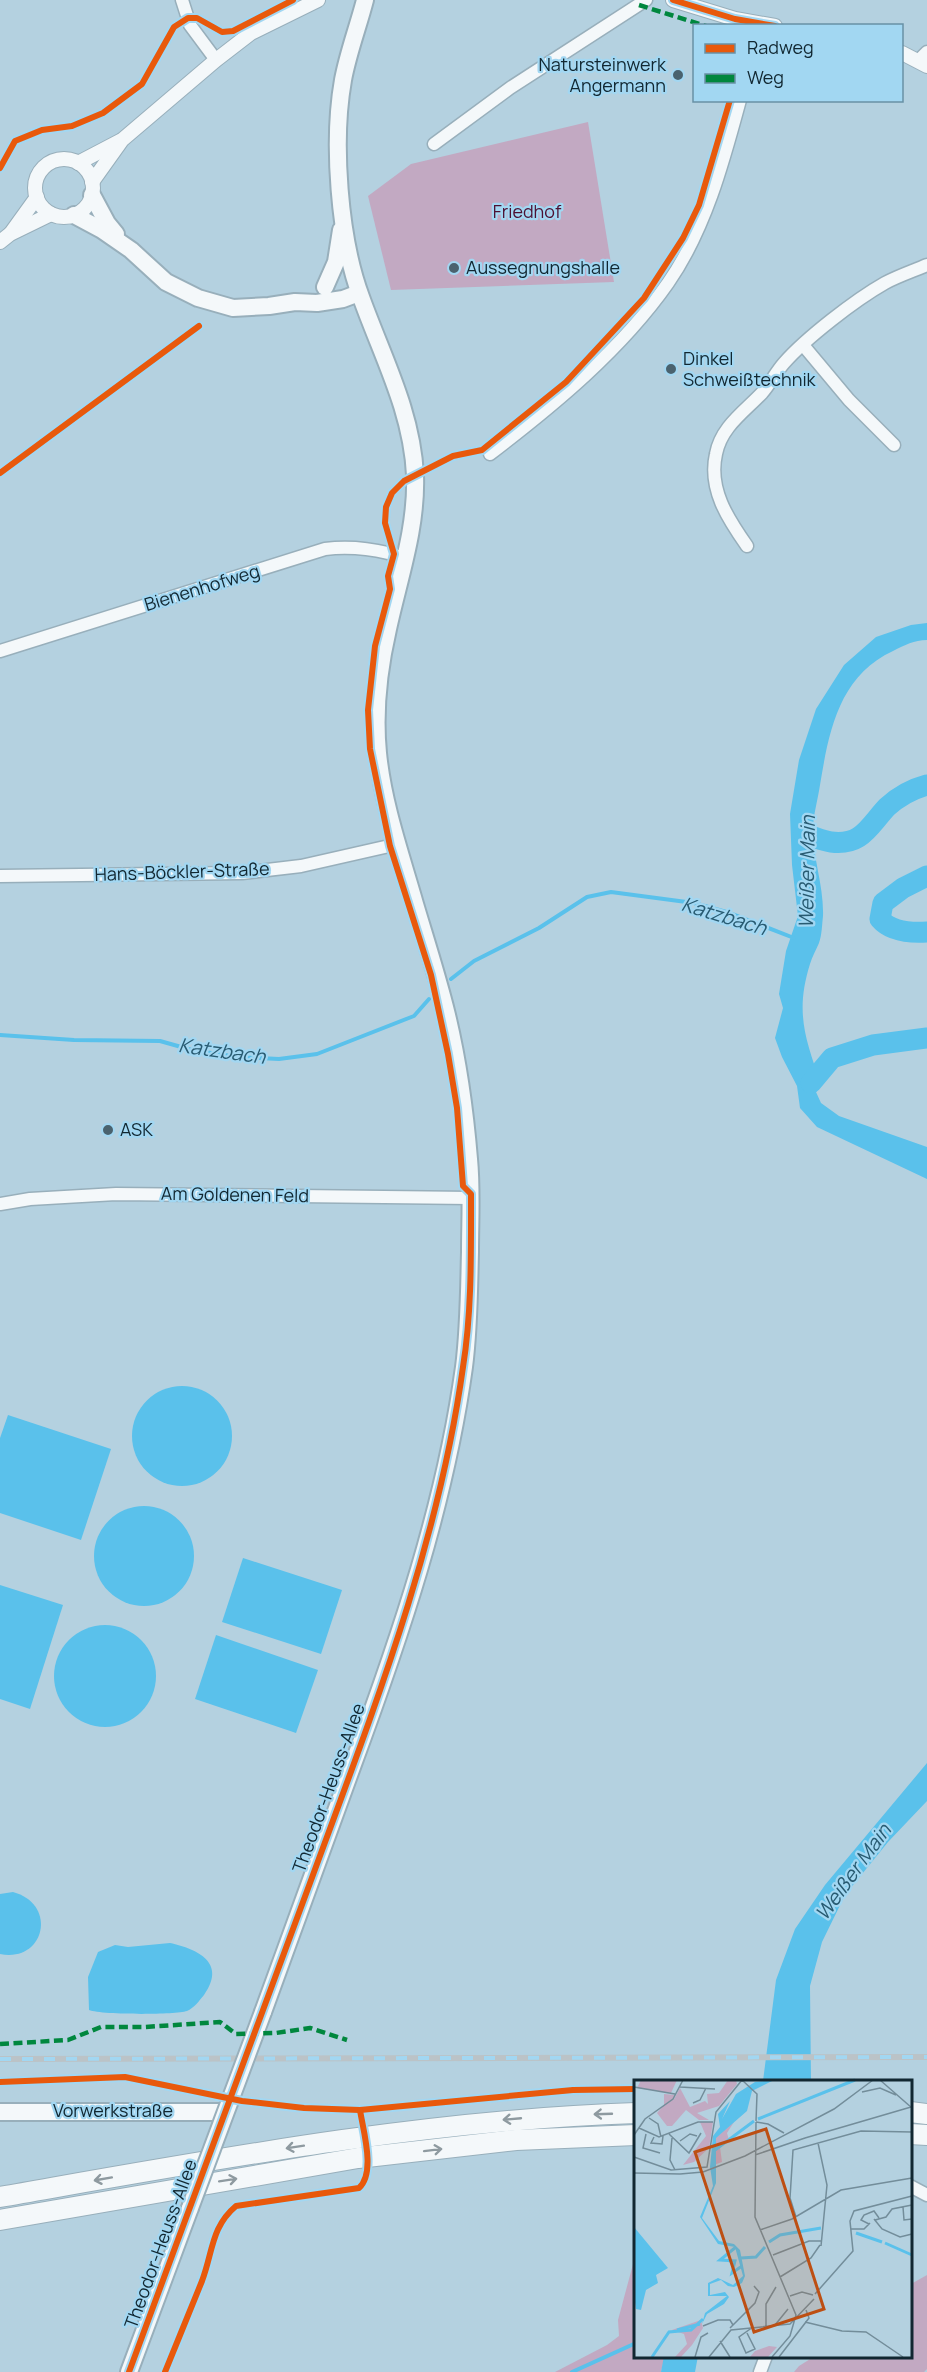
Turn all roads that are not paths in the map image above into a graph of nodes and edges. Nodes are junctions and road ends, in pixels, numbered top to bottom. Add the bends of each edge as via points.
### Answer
1 (182, 0) edge
2 (318, 0) edge
3 (365, 0) edge
4 (646, 0) edge
5 (673, 0) edge
6 (758, 24) edge
7 (903, 53) edge
8 (216, 60) junction
9 (924, 60) edge
10 (739, 102) edge
11 (122, 140) junction
12 (434, 144) dead end
13 (78, 163) junction
14 (92, 188) junction
15 (37, 197) junction
16 (51, 213) junction
17 (74, 215) junction
18 (343, 217) junction
19 (5, 238) edge
20 (131, 250) junction
21 (927, 265) edge
22 (357, 286) junction
23 (325, 287) junction
24 (295, 302) junction
25 (803, 345) junction
26 (894, 445) dead end
27 (490, 454) dead end
28 (747, 546) dead end
29 (406, 559) junction
30 (0, 651) edge
31 (398, 844) junction
32 (0, 876) edge
33 (471, 1198) junction
34 (0, 1204) edge
35 (0, 2112) edge
36 (225, 2112) junction
37 (912, 2112) edge
38 (634, 2113) edge
39 (927, 2114) edge
40 (912, 2134) edge
41 (634, 2135) edge
42 (927, 2135) edge
43 (912, 2187) edge
44 (927, 2195) edge
45 (0, 2197) edge
46 (23, 2216) junction
47 (0, 2220) edge
48 (0, 2230) edge
49 (765, 2357) edge
50 (129, 2372) edge
51 (760, 2372) edge

1 - 8 street via 190,25
2 - 8 street via 251,33
3 - 18 main road via 342,94 339,128
4 - 12 street via 510,88
5 - 6 street
7 - 9 street
8 - 11 street
10 - 27 street via 707,206 668,283 576,384
11 - 13 street
11 - 14 street
13 - 14 street via 85,168
13 - 15 street via 61,159 46,166 36,180
14 - 17 street via 85,207
14 - 20 main road via 107,223
15 - 16 street
15 - 19 street
16 - 17 street
16 - 19 street
17 - 20 main road
18 - 22 main road, Theodor-Heuss-Allee
18 - 23 main road via 336,262
20 - 24 main road via 166,282 198,298 233,308
21 - 25 street via 885,283
22 - 23 main road
22 - 24 main road via 330,302
22 - 29 main road, Theodor-Heuss-Allee via 396,384 411,443 415,477
23 - 24 main road
25 - 26 street
25 - 28 street via 721,435 715,456 714,481 723,508
29 - 30 street, Bienenhofweg via 344,547 325,549
29 - 31 main road, Theodor-Heuss-Allee via 387,630 378,699 378,752
31 - 32 street, Hans-Böckler-Straße via 301,866 242,873
31 - 33 main road, Theodor-Heuss-Allee via 447,1018 462,1105
33 - 34 street, Am Goldenen Feld via 116,1194
33 - 36 main road, Theodor-Heuss-Allee, bridge via 464,1365 445,1475 386,1676
35 - 36 main road, Vorwerkstraße
36 - 50 main road, Theodor-Heuss-Allee, bridge
37 - 39 highway
38 -> 45 highway via 570,2115 363,2136
40 - 42 highway
46 -> 41 highway via 367,2157 516,2140
43 - 44 street
46 - 47 highway
46 - 48 highway
49 - 51 street

